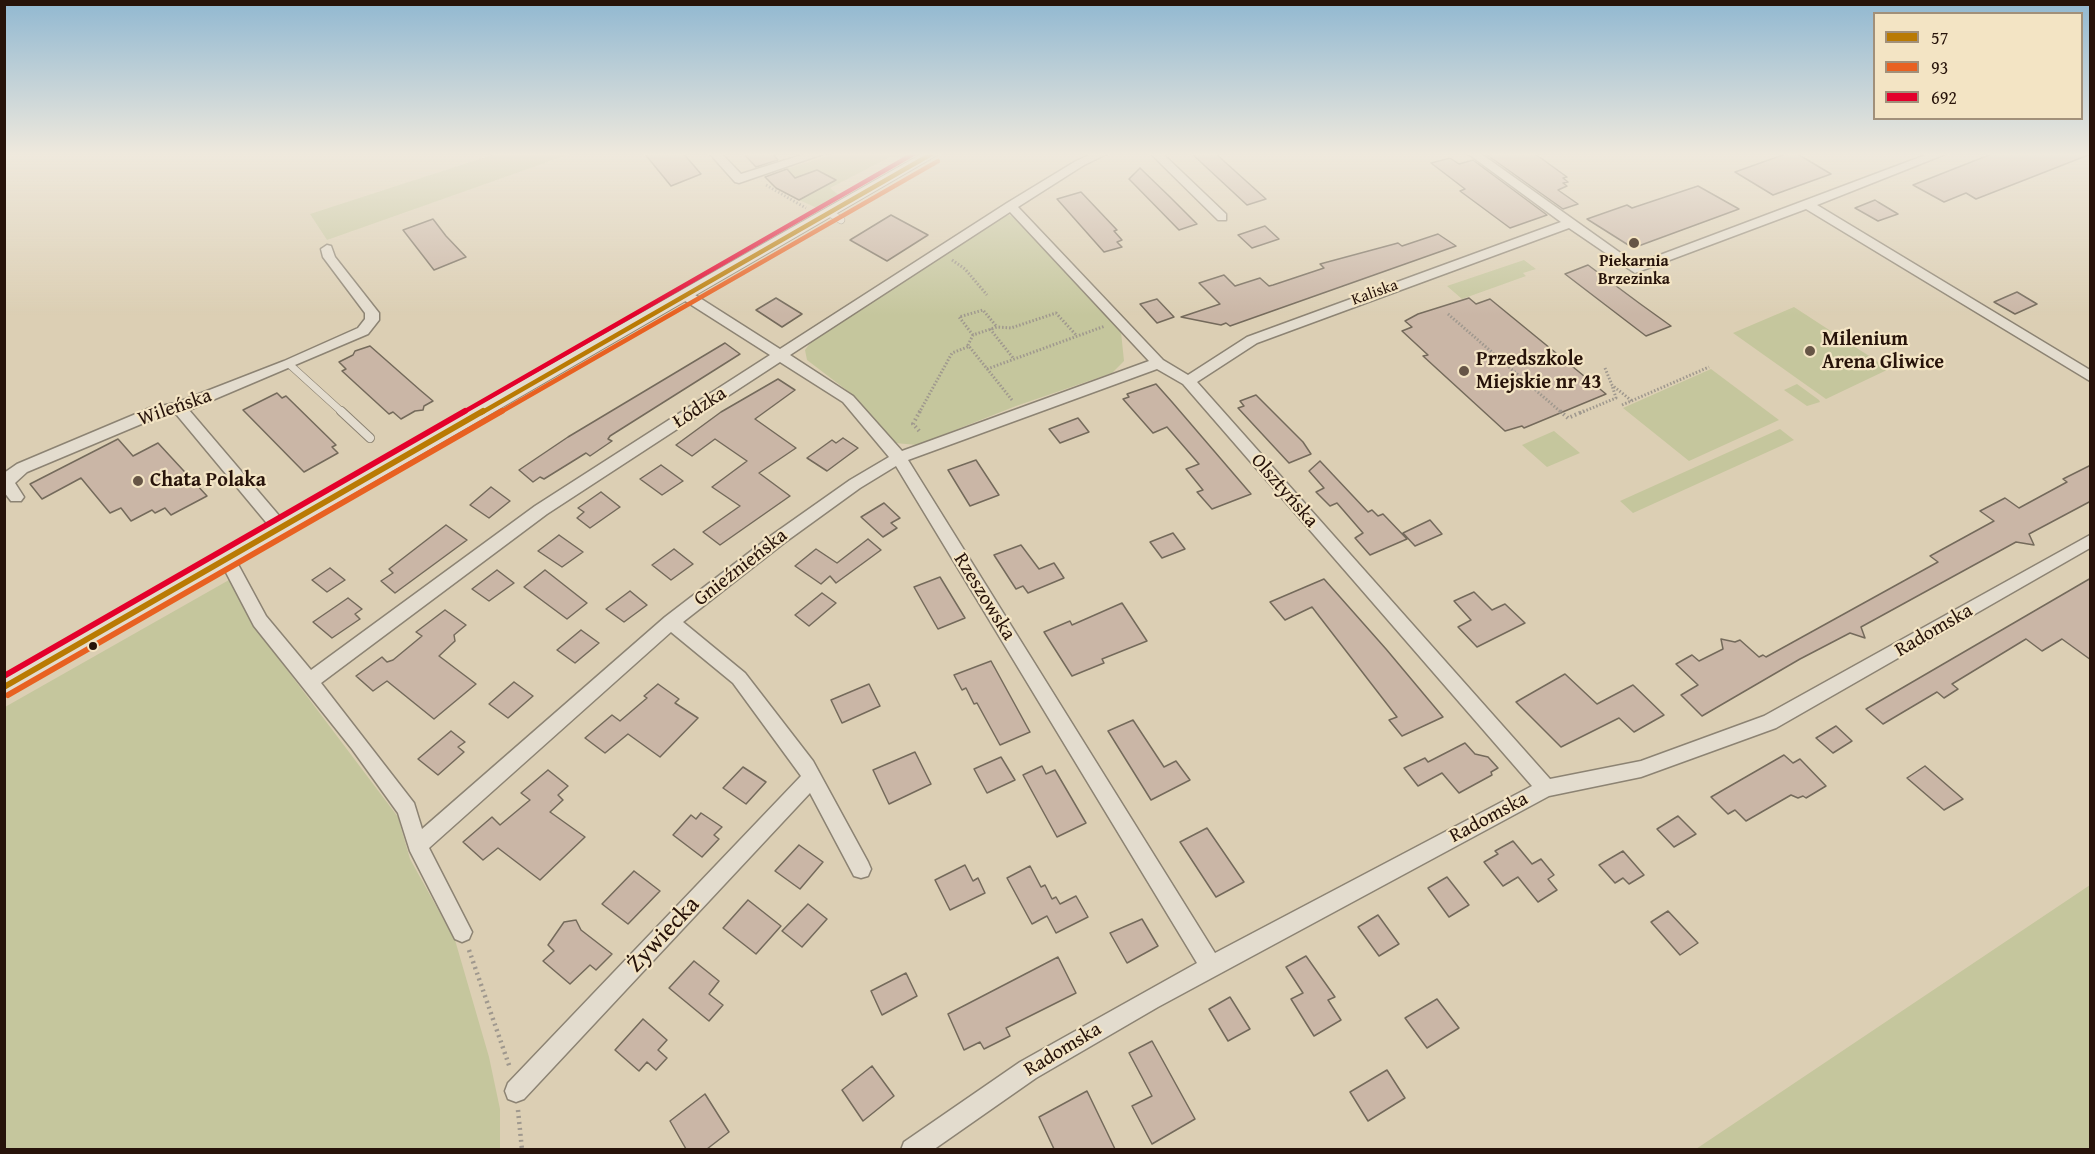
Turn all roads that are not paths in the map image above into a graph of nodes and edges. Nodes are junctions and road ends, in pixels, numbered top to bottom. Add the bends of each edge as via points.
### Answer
1 (847, 207) edge
2 (1010, 207) edge
3 (1012, 207) edge
4 (1211, 207) edge
5 (1546, 207) edge
6 (1804, 207) edge
7 (1812, 207) edge
8 (1222, 218) dead end
9 (1570, 224) junction
10 (327, 249) dead end
11 (687, 296) junction
12 (1132, 335) junction
13 (782, 355) junction
14 (1158, 363) junction
15 (289, 364) junction
16 (2091, 376) edge
17 (1117, 377) junction
18 (1188, 381) junction
19 (179, 408) junction
20 (370, 438) dead end
21 (899, 458) junction
22 (16, 497) dead end
23 (281, 529) junction
24 (2091, 541) edge
25 (227, 559) junction
26 (672, 622) junction
27 (308, 682) junction
28 (4, 687) edge
29 (811, 779) junction
30 (1546, 788) junction
31 (417, 845) junction
32 (861, 869) dead end
33 (462, 932) road end
34 (1210, 966) junction
35 (516, 1091) road end
36 (912, 1149) edge

1 - 11 street
2 - 13 street, Łódzka
3 - 12 street, Olsztyńska
4 - 8 street
5 - 9 street
6 - 9 street via 1635,269
7 - 16 street
9 - 18 street, Kaliska via 1262,336
10 - 15 street, Wileńska via 372,313 372,320 363,331
11 - 13 street, Rzeszowska
11 - 23 street
12 - 14 street, Olsztyńska
12 - 17 street via 1130,364
13 - 21 street, Rzeszowska via 848,399
13 - 27 street, Łódzka via 542,510
14 - 17 street, Gnieźnieńska
14 - 18 street, Olsztyńska
15 - 19 street, Wileńska
15 - 20 lane
17 - 21 street, Gnieźnieńska
18 - 30 street, Olsztyńska
19 - 22 street, Wileńska via 155,412 22,468 7,483
19 - 23 street
21 - 26 street, Gnieźnieńska via 855,483
21 - 34 street, Rzeszowska
23 - 25 street
24 - 30 street, Radomska via 1770,722 1641,769
25 - 27 street via 260,621
25 - 28 street
26 - 29 street via 739,678
26 - 31 street, Gnieźnieńska
27 - 31 street via 407,809
29 - 32 street
29 - 35 street, Żywiecka
30 - 34 street, Radomska
31 - 33 street
34 - 36 street, Radomska via 1028,1070

